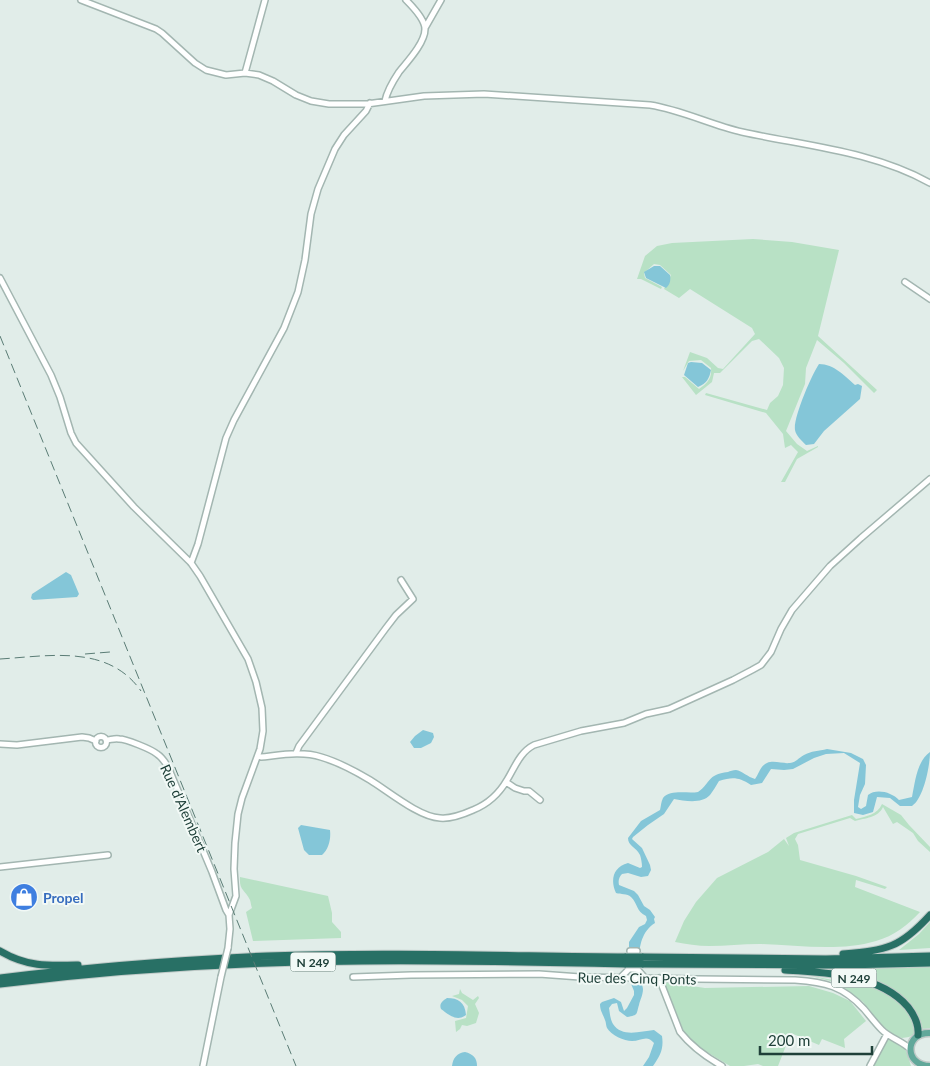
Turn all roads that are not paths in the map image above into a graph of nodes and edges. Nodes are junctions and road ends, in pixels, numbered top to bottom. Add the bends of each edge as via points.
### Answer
1 (81, 0) edge
2 (265, 0) edge
3 (406, 0) edge
4 (441, 0) edge
5 (425, 28) junction
6 (245, 73) junction
7 (385, 101) junction
8 (370, 103) junction
9 (930, 183) edge
10 (0, 278) edge
11 (905, 282) dead end
12 (930, 299) edge
13 (930, 479) edge
14 (191, 563) junction
15 (401, 580) dead end
16 (0, 744) edge
17 (296, 753) junction
18 (258, 756) junction
19 (506, 782) junction
20 (540, 800) dead end
21 (108, 855) dead end
22 (0, 867) edge
23 (229, 915) junction
24 (930, 915) edge
25 (0, 951) edge
26 (930, 956) edge
27 (789, 958) junction
28 (628, 960) junction
29 (639, 960) junction
30 (930, 963) edge
31 (763, 965) junction
32 (111, 966) junction
33 (619, 977) junction
34 (0, 978) edge
35 (353, 978) dead end
36 (647, 978) junction
37 (659, 978) junction
38 (0, 984) edge
39 (930, 1033) edge
40 (888, 1034) junction
41 (916, 1038) junction
42 (900, 1041) junction
43 (910, 1049) junction
44 (914, 1063) edge
45 (203, 1066) edge
46 (722, 1066) edge
47 (870, 1066) edge
48 (928, 1066) edge

1 - 6 street via 156,28 206,70 226,75
2 - 6 street
3 - 5 street via 422,19
4 - 5 street
5 - 7 street via 421,43 390,86
6 - 8 street via 265,77 311,101 346,105
7 - 8 street
7 - 9 street via 484,94 650,105 741,132 870,158
8 - 14 street via 335,149 318,189 298,292 284,328 226,438
10 - 14 street via 51,375 76,443
11 - 12 street
13 - 19 street via 830,566 792,610 761,665 669,709 534,745 520,756
14 - 18 street via 252,669 264,731
15 - 17 street via 413,599 386,628
16 - 23 street, Rue d’Alembert via 82,737 103,747 106,740 118,738 158,754 168,766
17 - 18 street
17 - 19 street via 320,756 339,763 422,813 439,818 482,806
18 - 23 street via 238,814 234,869 236,896
19 - 20 street via 529,791
21 - 22 street
23 - 45 street, bridge via 228,948
24 - 27 highway, N 249 via 907,938 874,952
25 - 32 highway, N 249 via 36,965
26 - 27 highway, N 249
27 - 29 highway, N 249
28 - 29 highway, N 249, bridge
28 - 29 street
28 - 32 highway, N 249 via 318,955
28 - 33 street
28 - 38 highway, N 249 via 287,962 137,970
29 - 31 highway, N 249
29 - 36 street
30 - 31 highway, N 249
31 - 41 highway, N 249 via 838,974 889,991 903,1001 914,1016 919,1029
32 - 34 highway, N 249
33 - 35 street, Rue des Cinq Ponts via 539,974
33 - 36 street, Rue des Cinq Ponts
36 - 37 street, Rue des Cinq Ponts
37 - 40 street, Rue des Cinq Ponts via 822,982 844,991
37 - 46 street via 680,1032 697,1050
39 - 41 main road
40 - 42 street, Rue des Cinq Ponts
40 - 47 street
41 - 42 street
41 - 43 main road
42 - 43 street, Rue des Cinq Ponts
43 - 44 main road
44 - 48 main road

